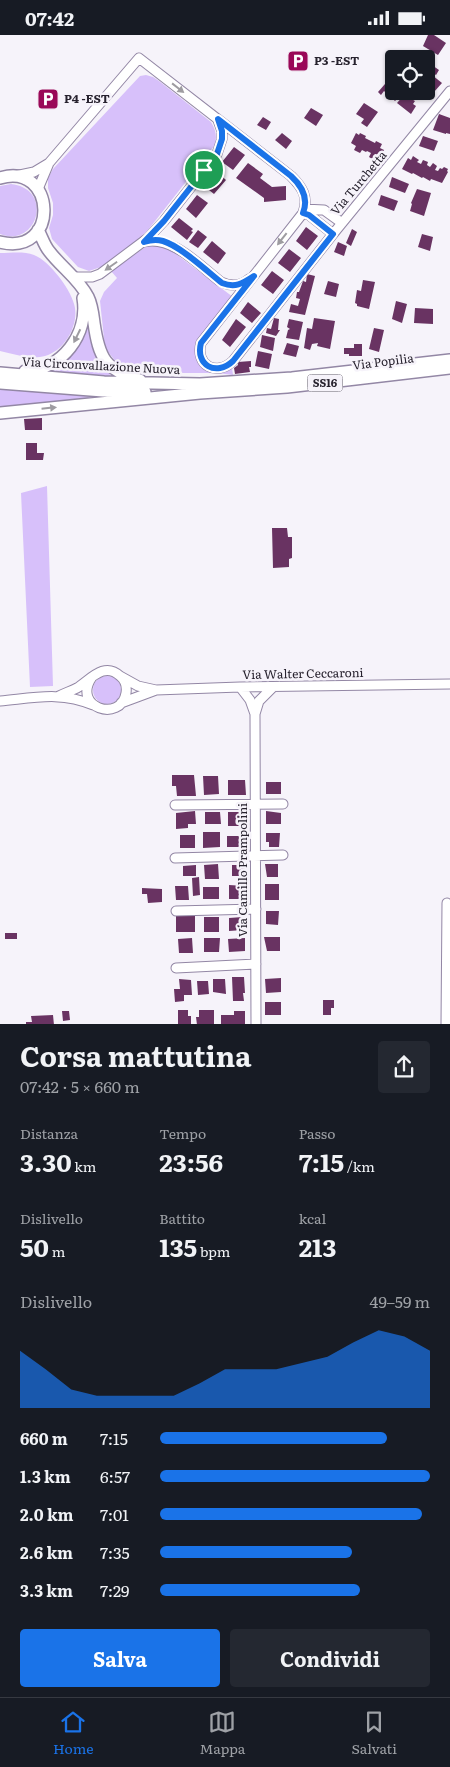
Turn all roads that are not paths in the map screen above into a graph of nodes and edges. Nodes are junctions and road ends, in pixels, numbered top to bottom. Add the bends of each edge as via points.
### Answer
1 (450, 91) edge
2 (218, 119) junction
3 (49, 163) junction
4 (15, 176) junction
5 (0, 178) edge
6 (38, 189) junction
7 (304, 211) junction
8 (342, 223) junction
9 (38, 230) junction
10 (333, 234) junction
11 (28, 240) junction
12 (0, 242) edge
13 (144, 242) junction
14 (48, 250) junction
15 (254, 276) junction
16 (74, 277) junction
17 (82, 289) junction
18 (450, 359) edge
19 (450, 368) edge
20 (0, 369) edge
21 (0, 373) edge
22 (0, 383) edge
23 (151, 383) junction
24 (200, 388) junction
25 (0, 413) edge
26 (120, 676) junction
27 (92, 677) junction
28 (450, 684) edge
29 (240, 687) junction
30 (273, 687) junction
31 (156, 690) junction
32 (59, 696) junction
33 (0, 701) edge
34 (121, 703) junction
35 (93, 705) junction
36 (255, 715) junction
37 (283, 804) dead end
38 (175, 805) dead end
39 (255, 805) junction
40 (284, 855) dead end
41 (255, 856) junction
42 (175, 858) dead end
43 (446, 903) dead end
44 (256, 909) junction
45 (176, 911) dead end
46 (256, 964) junction
47 (176, 968) dead end
48 (256, 1024) edge
49 (446, 1024) edge

1 - 8 street, Via Turchetta
3 -> 2 street via 139,57
2 - 7 street via 300,184 305,198
2 - 13 street via 222,139 217,154
3 - 4 street via 34,172
3 - 6 street
4 - 5 main road
4 - 6 main road
6 - 9 main road via 45,210
7 - 8 street via 324,210
7 - 10 street
7 -> 15 street
8 - 10 street, Via Turchetta
9 - 11 main road
9 - 14 main road
10 - 15 street, Via Turchetta via 233,361 227,367 214,369 203,361 201,343
11 - 12 main road via 8,244
11 - 14 main road
13 - 15 street via 161,241 173,245 230,286 244,283
13 -> 16 street via 100,273 92,277
14 - 16 main road
16 - 17 main road
17 -> 20 main road via 83,323 79,335 62,356 35,371
17 - 23 main road via 91,306 101,355 117,371
18 - 24 main road, Via Popilia / SS16
19 - 24 main road, Via Popilia / SS16 via 287,387
21 - 23 main road, Via Circonvallazione Nuova / SS16
22 - 24 main road, Via Circonvallazione Nuova / SS16 via 103,391
23 - 24 main road, Via Circonvallazione Nuova / SS16
25 -> 24 main road
26 - 27 street, Via Walter Ceccaroni via 109,670
26 - 31 street, Via Walter Ceccaroni via 138,686
26 - 34 street via 126,693
27 - 32 street
27 - 35 street via 87,694
28 - 30 street, Via Walter Ceccaroni
29 - 30 street, Via Walter Ceccaroni
29 - 31 street, Via Walter Ceccaroni
29 - 36 street, Via Camillo Prampolini via 250,700
30 - 36 street, Via Camillo Prampolini via 259,701
31 - 34 street, Via Walter Ceccaroni
32 - 33 street
32 - 35 street, Via Walter Ceccaroni via 78,698
34 - 35 street, Via Walter Ceccaroni via 104,710
36 - 39 street, Via Camillo Prampolini
37 - 39 street
38 - 39 street
39 - 41 street, Via Camillo Prampolini
40 - 41 street
41 - 42 street
41 - 44 street, Via Camillo Prampolini
43 - 49 street
44 - 45 street
44 - 46 street, Via Camillo Prampolini
46 - 47 street
46 - 48 street, Via Camillo Prampolini

